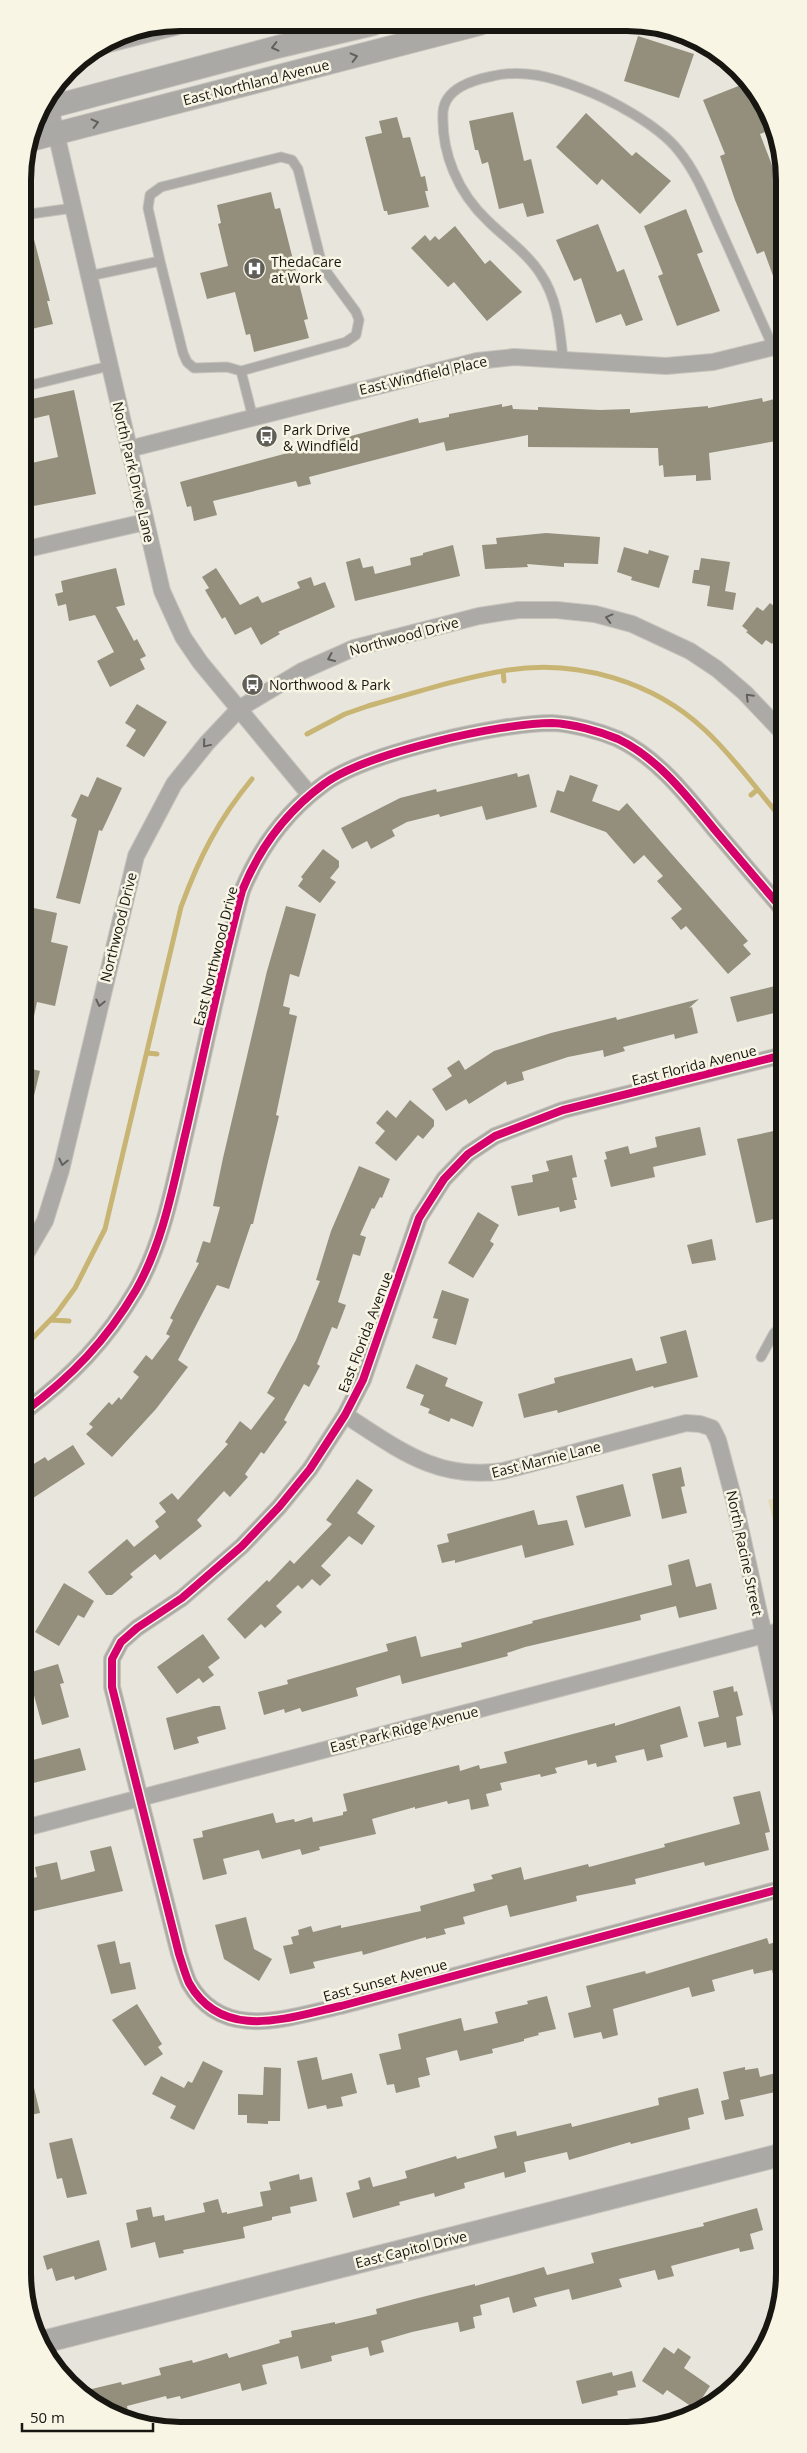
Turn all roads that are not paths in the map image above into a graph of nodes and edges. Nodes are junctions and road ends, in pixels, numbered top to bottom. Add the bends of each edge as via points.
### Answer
1 (451, 31) edge
2 (340, 32) edge
3 (51, 106) edge
4 (47, 114) edge
5 (56, 133) junction
6 (37, 138) edge
7 (73, 208) junction
8 (32, 214) edge
9 (160, 261) junction
10 (89, 276) junction
11 (776, 344) edge
12 (776, 346) edge
13 (563, 359) junction
14 (109, 366) junction
15 (241, 371) junction
16 (32, 385) edge
17 (253, 418) junction
18 (129, 449) junction
19 (145, 522) junction
20 (32, 548) edge
21 (240, 708) junction
22 (776, 725) edge
23 (310, 795) junction
24 (776, 903) edge
25 (776, 1057) edge
26 (31, 1244) edge
27 (775, 1332) edge
28 (760, 1357) dead end
29 (31, 1406) edge
30 (345, 1416) junction
31 (700, 1424) joint
32 (775, 1632) edge
33 (763, 1635) junction
34 (775, 1685) edge
35 (139, 1798) junction
36 (31, 1826) edge
37 (775, 1890) edge
38 (775, 2156) edge
39 (48, 2341) edge

5 -> 1 main road, East Northland Avenue
2 -> 3 main road, East Northland Avenue
4 - 5 street, North Park Drive Lane
5 - 6 main road, East Northland Avenue
5 - 7 street, North Park Drive Lane
7 - 8 lane
7 - 10 street, North Park Drive Lane
9 - 10 lane
9 - 15 lane via 182,353 187,362 194,368 227,367
9 - 15 lane via 148,208 150,196 161,187 281,157 292,160 298,169 320,257 359,320 356,335 346,342
10 - 14 street, North Park Drive Lane
11 - 13 lane via 709,204 677,148 653,128 598,95 555,79 526,72 476,80 457,88 443,109 450,162 457,181 485,219 531,262 546,283 553,297
12 - 13 street, East Windfield Place via 689,365 640,366
13 - 17 street, East Windfield Place via 514,357 477,361
14 - 16 lane
14 - 18 street, North Park Drive Lane
15 - 17 lane
17 - 18 street, East Windfield Place
18 - 19 street, North Park Drive Lane
19 - 20 street
19 - 21 street, North Park Drive Lane via 162,591 180,630 200,662
22 -> 21 street, Northwood Drive via 746,693 690,652 632,624 594,614 557,610 518,610 479,616 354,648 302,671
21 - 23 street, North Park Drive Lane
21 -> 26 street, Northwood Drive via 207,742 174,784 136,856 61,1170 45,1221
23 - 24 street, East Northwood Drive via 326,782 373,760 480,732 518,724 554,723 587,729 618,739 662,769
23 - 29 street, East Northwood Drive via 271,836 242,890 173,1188 150,1262 103,1340 79,1367
25 - 30 street, East Florida Avenue via 563,1110 496,1136 468,1154 444,1179 419,1218 363,1380
27 - 28 lane
30 - 31 street, East Marnie Lane via 430,1465 456,1473 482,1474 686,1423
30 - 35 street, East Florida Avenue via 310,1469 242,1546 182,1598 121,1642 112,1659 112,1687
31 - 33 street, North Racine Street via 712,1428 718,1440
32 - 33 street, East Park Ridge Avenue
33 - 34 street, North Racine Street
33 - 35 street, East Park Ridge Avenue
35 - 36 street, East Park Ridge Avenue
35 - 37 street, East Sunset Avenue via 188,1981 211,2008 229,2018 251,2022 267,2022 342,2006
38 - 39 main road, East Capitol Drive

